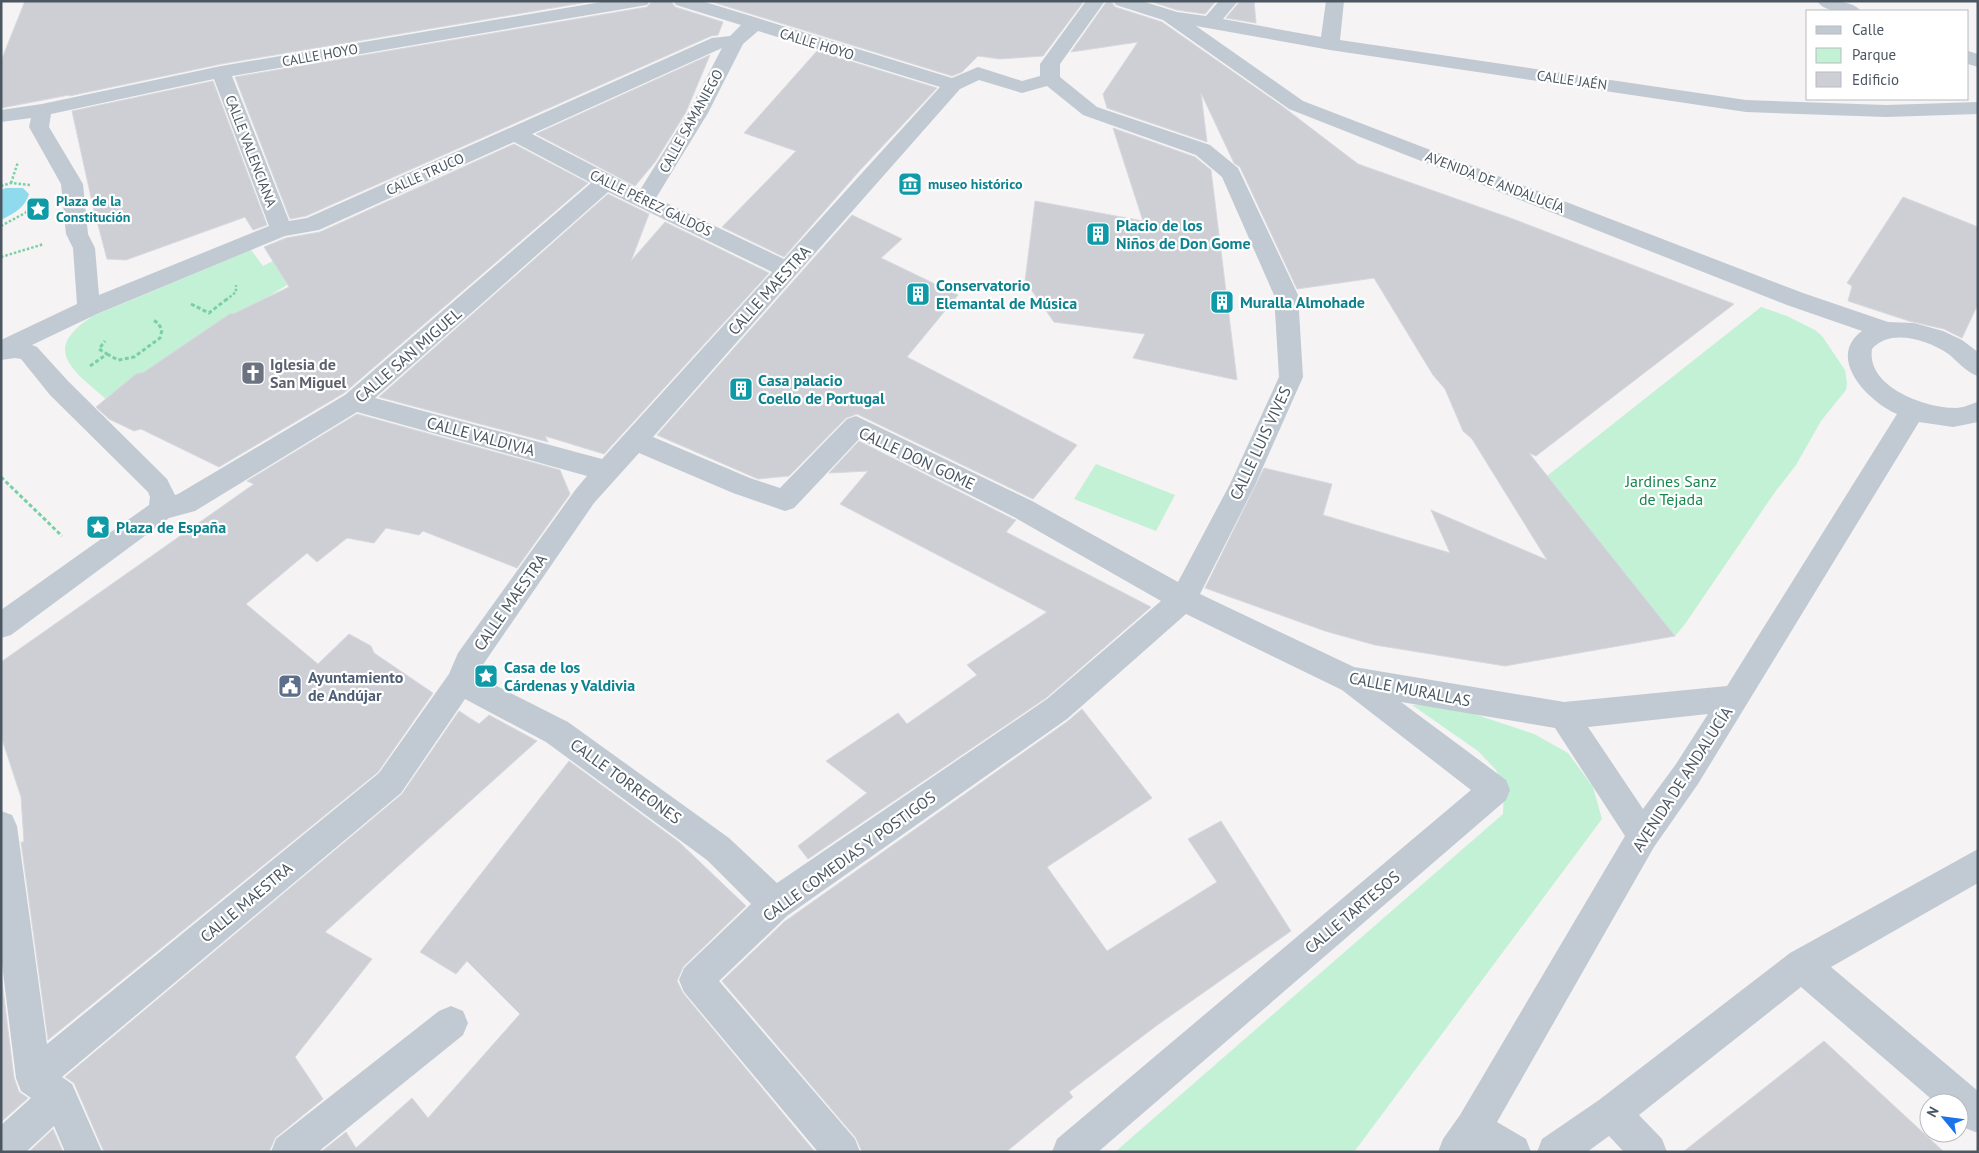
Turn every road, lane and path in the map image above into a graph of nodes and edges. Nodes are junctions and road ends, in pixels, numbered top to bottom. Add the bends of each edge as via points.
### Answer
1 (641, 1) edge
2 (682, 1) edge
3 (1096, 1) edge
4 (1122, 1) edge
5 (1229, 1) edge
6 (1335, 1) edge
7 (1826, 1) edge
8 (1849, 10) edge
9 (1170, 16) junction
10 (1210, 23) junction
11 (754, 24) junction
12 (735, 41) junction
13 (1330, 44) junction
14 (221, 72) junction
15 (1050, 79) junction
16 (953, 85) junction
17 (1978, 108) edge
18 (42, 110) junction
19 (1, 116) edge
20 (516, 134) junction
21 (606, 182) junction
22 (1, 186) edge
23 (32, 186) dead end
24 (39, 196) dead end
25 (644, 200) junction
26 (1, 226) edge
27 (281, 229) junction
28 (77, 234) junction
29 (1, 257) edge
30 (788, 270) junction
31 (89, 308) junction
32 (151, 319) dead end
33 (1885, 330) junction
34 (110, 338) dead end
35 (1, 350) edge
36 (107, 354) junction
37 (1978, 367) edge
38 (60, 388) junction
39 (354, 402) junction
40 (1913, 410) junction
41 (1978, 411) edge
42 (635, 440) junction
43 (607, 471) junction
44 (1, 477) edge
45 (161, 510) junction
46 (89, 563) junction
47 (1183, 599) junction
48 (1, 626) edge
49 (1350, 680) junction
50 (460, 682) junction
51 (1735, 698) junction
52 (1564, 716) junction
53 (1, 826) edge
54 (1643, 836) junction
55 (1978, 865) edge
56 (775, 904) junction
57 (1802, 966) junction
58 (452, 1023) dead end
59 (46, 1087) junction
60 (1612, 1113) junction
61 (1978, 1115) edge
62 (1465, 1140) edge
63 (1, 1150) edge
64 (84, 1152) edge
65 (289, 1152) edge
66 (842, 1152) edge
67 (1070, 1152) edge
68 (1513, 1152) edge
69 (1555, 1152) edge
70 (1650, 1152) edge

1 - 14 street, CALLE HOYO
2 - 11 street, CALLE HOYO
3 - 15 street via 1050,64
4 - 9 street, AVENIDA DE ANDALUCÍA
5 - 10 street
6 - 13 street
7 - 8 street
9 - 10 street, CALLE JAÉN
9 - 33 street, AVENIDA DE ANDALUCÍA via 1296,105 1786,295
10 - 13 street, CALLE JAÉN
11 - 12 street
11 - 16 street, CALLE HOYO
12 - 20 street, CALLE TRUCO via 719,42
12 - 25 street, CALLE SAMANIEGO via 698,113
13 - 17 street, CALLE JAÉN via 1746,106 1886,111
14 - 18 street, CALLE HOYO
14 - 27 street, CALLE VALENCIANA
15 - 16 street via 1022,87 978,73
15 - 47 street, CALLE LUIS VIVES via 1090,111 1203,150 1231,173 1286,294 1292,377 1242,485
16 - 30 street, CALLE MAESTRA
18 - 19 street, CALLE HOYO
18 - 28 street via 39,128 72,184
20 - 21 street, CALLE PÉREZ GALDÓS
20 - 27 street, CALLE TRUCO via 311,225
21 - 25 street, CALLE PÉREZ GALDÓS
21 - 39 street, CALLE SAN MIGUEL
22 - 23 path via 11,183
24 - 26 path via 37,203 25,213
25 - 30 street, CALLE PÉREZ GALDÓS
27 - 31 street, CALLE TRUCO
28 - 29 path
28 - 31 street via 84,248
30 - 42 street, CALLE MAESTRA
31 - 35 street
32 - 36 path via 162,330 160,338 134,357 118,360
33 - 37 street via 1907,330 1931,336 1961,351
33 - 40 street via 1871,334 1862,342 1860,366 1882,393
34 - 36 path via 99,349
35 - 38 street via 29,353
36 - 38 path
38 - 45 street via 158,486 163,497
39 - 43 street, CALLE VALDIVIA
39 - 45 street, CALLE SAN MIGUEL via 186,502
40 - 41 street via 1954,418
40 - 51 street, AVENIDA DE ANDALUCÍA
42 - 43 street, CALLE MAESTRA
42 - 47 street, CALLE DON GOME via 742,486 785,500 856,426 1024,509
43 - 50 street, CALLE MAESTRA via 584,496 468,662
44 - 46 path
45 - 46 street
46 - 48 street
47 - 49 street, CALLE MURALLAS
47 - 56 street, CALLE COMEDIAS Y POSTIGOS via 1057,709
49 - 52 street, CALLE MURALLAS
49 - 67 street, CALLE TARTESOS via 1495,790
50 - 56 street, CALLE TORREONES via 557,732 718,849
50 - 59 street, CALLE MAESTRA via 390,783
51 - 52 street, CALLE MURALLAS
51 - 54 street, AVENIDA DE ANDALUCÍA
52 - 54 street
53 - 59 street
54 - 62 street, AVENIDA DE ANDALUCÍA
55 - 57 street
56 - 66 street, CALLE COMEDIAS Y POSTIGOS via 696,980
57 - 60 street
57 - 61 street
58 - 65 street
59 - 63 street, CALLE MAESTRA
59 - 64 street
60 - 69 street
60 - 70 street
62 - 68 street

